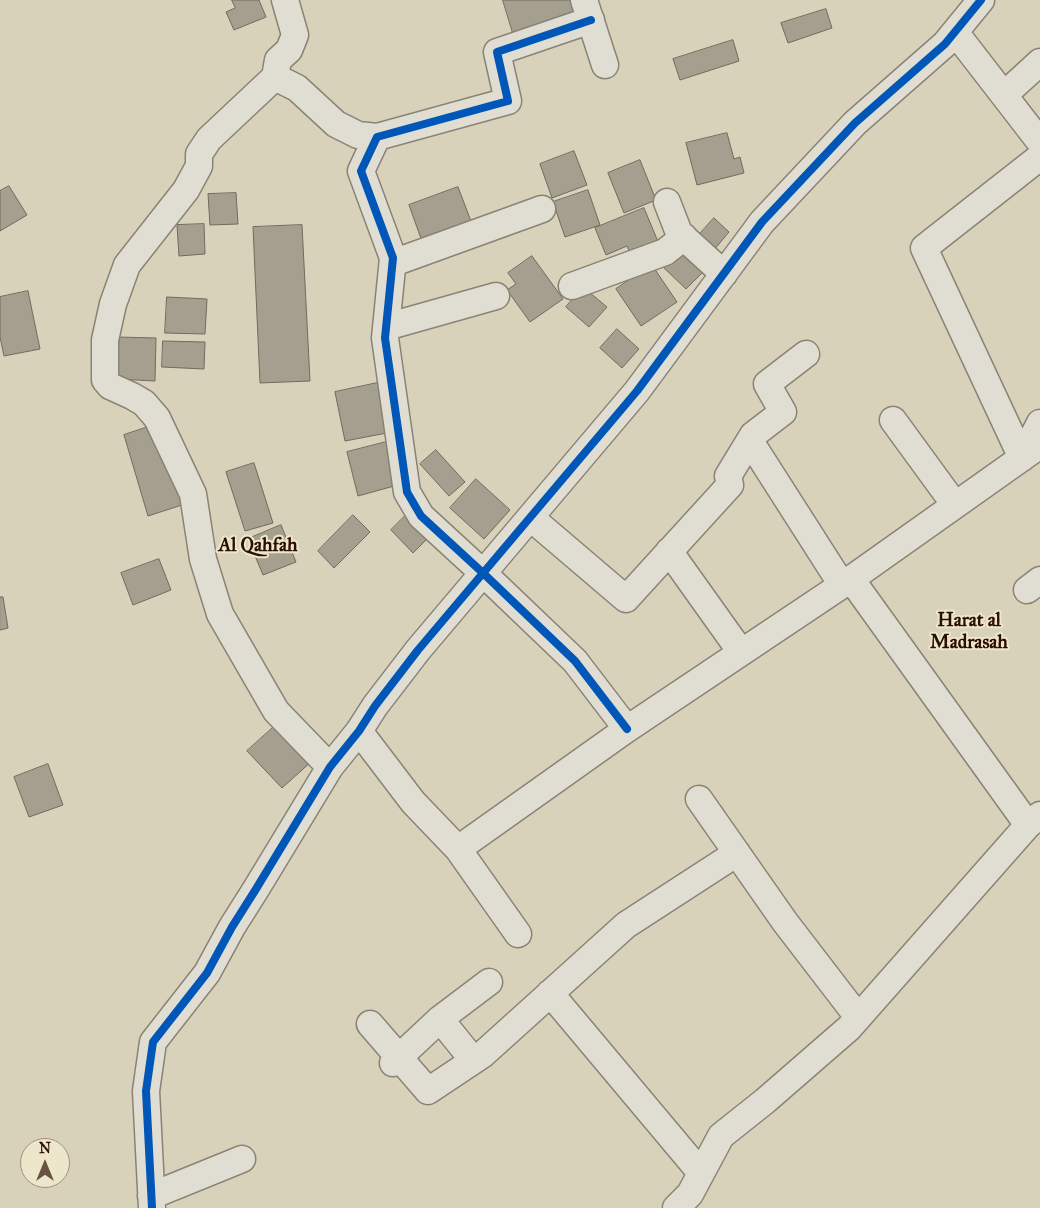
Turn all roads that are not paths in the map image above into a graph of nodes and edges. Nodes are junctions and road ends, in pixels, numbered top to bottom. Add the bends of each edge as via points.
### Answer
1 (285, 0) edge
2 (981, 0) edge
3 (588, 10) edge
4 (955, 32) junction
5 (1040, 62) edge
6 (605, 65) dead end
7 (275, 77) junction
8 (1004, 96) junction
9 (377, 137) junction
10 (1039, 144) edge
11 (667, 202) dead end
12 (542, 209) dead end
13 (684, 237) junction
14 (393, 263) junction
15 (724, 274) junction
16 (572, 286) dead end
17 (496, 296) dead end
18 (386, 327) junction
19 (806, 354) dead end
20 (893, 420) dead end
21 (1040, 423) edge
22 (750, 441) junction
23 (1031, 452) edge
24 (956, 505) junction
25 (530, 518) junction
26 (670, 551) junction
27 (483, 573) junction
28 (846, 582) junction
29 (741, 652) junction
30 (627, 728) junction
31 (359, 731) junction
32 (330, 767) junction
33 (699, 799) dead end
34 (1034, 820) edge
35 (458, 850) junction
36 (737, 853) junction
37 (518, 934) dead end
38 (489, 982) dead end
39 (550, 993) junction
40 (858, 1017) junction
41 (440, 1019) junction
42 (370, 1024) dead end
43 (396, 1060) junction
44 (473, 1060) junction
45 (242, 1159) dead end
46 (701, 1173) junction
47 (151, 1202) edge
48 (676, 1208) edge

1 - 7 street via 295,35 289,50 278,60
2 - 4 street
3 - 6 street
3 - 9 street via 497,52 508,101
4 - 8 street
4 - 15 street via 855,123 762,222
5 - 8 street
7 - 9 street via 297,88 336,124 358,135
7 - 32 street via 209,139 200,154 200,166 186,190 127,265 105,340 105,380 110,386 144,403 158,418 194,494 203,559 220,614 276,710
8 - 10 street
9 - 14 street via 361,171
10 - 23 street via 924,248
11 - 13 street via 679,233
12 - 14 street
13 - 15 street
13 - 16 street via 665,252
14 - 18 street
15 - 25 street via 637,391
17 - 18 street
18 - 27 street via 407,492 421,516
19 - 22 street via 767,384 783,412 753,435
20 - 24 street
21 - 23 street
22 - 26 street via 728,476 730,485
22 - 28 street
23 - 24 street
24 - 28 street
25 - 26 street via 626,599
25 - 27 street
26 - 29 street
27 - 30 street via 575,660
27 - 31 street via 418,650
28 - 29 street
28 - 34 street
29 - 30 street
30 - 35 street
31 - 32 street
31 - 35 street via 414,802
32 - 47 street via 207,973 153,1042 146,1091
33 - 36 street
34 - 40 street
35 - 37 street
36 - 39 street via 626,925
36 - 40 street
38 - 41 street
39 - 44 street
39 - 46 street
40 - 46 street via 721,1136
41 - 43 street
41 - 44 street
42 - 43 street
43 - 44 street via 428,1091
45 - 47 street
46 - 48 street via 690,1194

